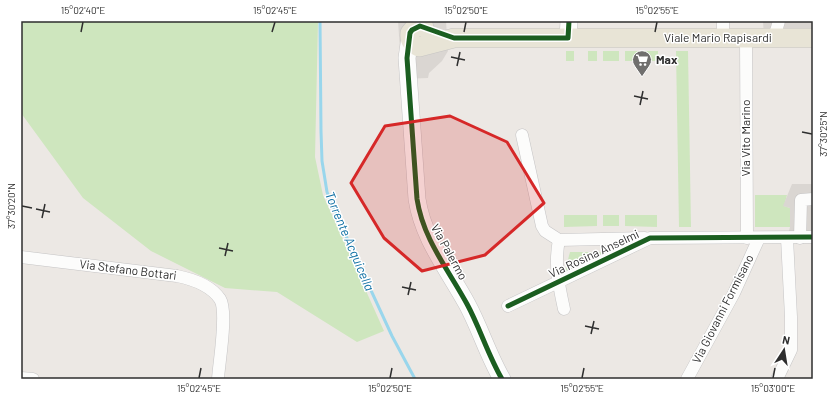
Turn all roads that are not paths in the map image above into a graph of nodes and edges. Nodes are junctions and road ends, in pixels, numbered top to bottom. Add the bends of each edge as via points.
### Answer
1 (568, 29) edge
2 (723, 30) edge
3 (777, 30) edge
4 (418, 32) edge
5 (746, 38) junction
6 (813, 38) edge
7 (522, 135) dead end
8 (813, 199) edge
9 (813, 237) edge
10 (650, 238) junction
11 (753, 238) junction
12 (787, 238) junction
13 (800, 238) junction
14 (559, 240) junction
15 (21, 257) edge
16 (558, 282) junction
17 (508, 306) dead end
18 (564, 308) dead end
19 (21, 378) edge
20 (33, 379) edge
21 (218, 379) edge
22 (502, 379) edge
23 (687, 379) edge
24 (777, 379) edge

1 - 2 main road, Viale Mario Rapisardi
1 - 4 main road, Viale Mario Rapisardi via 454,38
2 - 5 main road, Viale Mario Rapisardi
3 - 5 main road, Viale Mario Rapisardi
3 - 6 main road, Viale Mario Rapisardi
4 - 22 main road, Via Palermo via 407,58 417,199 421,222 468,305
5 - 11 street, Via Vito Marino
7 - 14 street via 542,226
8 - 13 street via 801,200
9 - 13 street, Via Rosina Anselmi
10 - 11 street, Via Rosina Anselmi
10 - 14 street, Via Rosina Anselmi
10 - 16 street, Via Rosina Anselmi
11 - 12 street, Via Rosina Anselmi
11 - 23 street, Via Giovanni Formisano via 734,292
12 - 13 street, Via Rosina Anselmi
12 - 24 street via 791,350
14 - 16 street via 556,267
15 - 21 street, Via Stefano Bottari via 177,276 206,287 220,299 223,309
16 - 17 street, Via Rosina Anselmi
16 - 18 street
19 - 20 street

